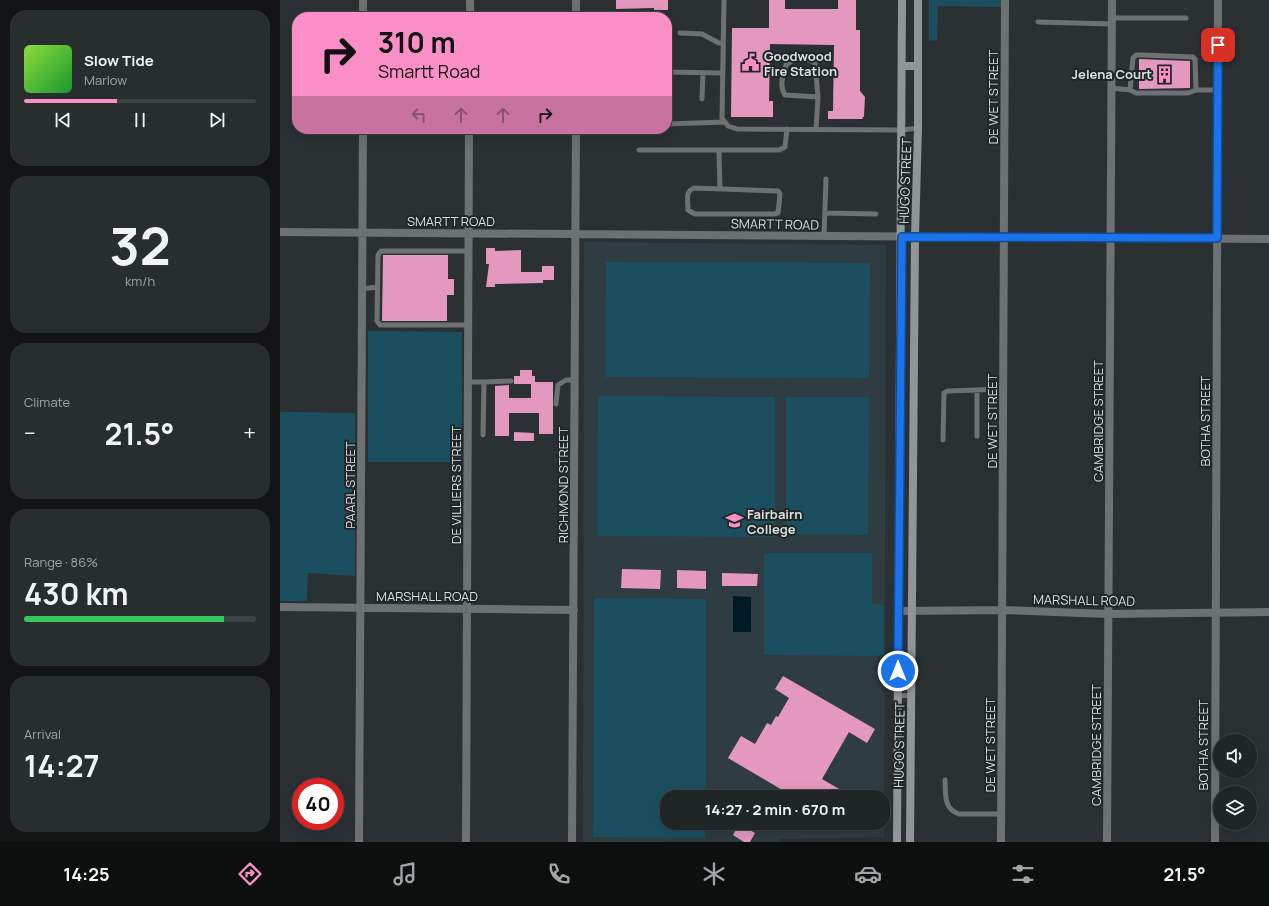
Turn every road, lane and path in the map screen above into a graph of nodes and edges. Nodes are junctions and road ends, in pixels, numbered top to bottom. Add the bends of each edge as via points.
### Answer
1 (363, 0) edge
2 (470, 0) edge
3 (576, 0) edge
4 (724, 0) edge
5 (902, 0) edge
6 (918, 0) edge
7 (1005, 0) edge
8 (1112, 0) edge
9 (1218, 0) edge
10 (363, 12) edge
11 (470, 12) edge
12 (576, 12) edge
13 (1186, 18) dead end
14 (1112, 21) junction
15 (1038, 22) dead end
16 (680, 33) dead end
17 (723, 43) junction
18 (902, 66) junction
19 (918, 66) junction
20 (672, 72) edge
21 (703, 73) junction
22 (722, 73) junction
23 (1112, 88) junction
24 (1130, 90) junction
25 (1196, 90) junction
26 (1218, 90) junction
27 (818, 96) junction
28 (702, 100) dead end
29 (725, 122) junction
30 (672, 124) edge
31 (918, 128) junction
32 (787, 129) junction
33 (816, 129) junction
34 (902, 130) junction
35 (363, 134) edge
36 (469, 134) edge
37 (576, 134) edge
38 (639, 150) dead end
39 (719, 151) junction
40 (826, 179) dead end
41 (720, 189) junction
42 (826, 213) junction
43 (876, 214) dead end
44 (280, 232) edge
45 (362, 233) junction
46 (469, 234) junction
47 (576, 234) junction
48 (824, 236) junction
49 (915, 236) junction
50 (902, 237) junction
51 (1004, 237) junction
52 (1111, 238) junction
53 (1217, 238) junction
54 (1269, 239) edge
55 (469, 251) junction
56 (377, 287) junction
57 (362, 289) junction
58 (469, 325) junction
59 (575, 380) junction
60 (511, 381) dead end
61 (468, 382) junction
62 (484, 382) junction
63 (1004, 389) junction
64 (977, 390) junction
65 (556, 404) dead end
66 (483, 435) dead end
67 (977, 436) dead end
68 (943, 440) dead end
69 (280, 607) edge
70 (361, 608) junction
71 (468, 608) junction
72 (912, 609) junction
73 (574, 610) junction
74 (1003, 610) junction
75 (898, 611) junction
76 (1216, 612) junction
77 (1269, 612) edge
78 (1108, 614) junction
79 (912, 695) junction
80 (898, 696) junction
81 (946, 780) dead end
82 (1002, 814) junction
83 (360, 842) edge
84 (466, 842) edge
85 (572, 842) edge
86 (897, 842) edge
87 (910, 842) edge
88 (1001, 842) edge
89 (1107, 842) edge
90 (1215, 842) edge

1 - 10 street
2 - 11 street
3 - 12 street
4 - 17 lane
5 - 18 street, HUGO STREET
6 - 19 street, HUGO STREET
7 - 51 street, DE WET STREET
8 - 14 street, CAMBRIDGE STREET
9 - 26 street, BOTHA STREET
13 - 14 lane
14 - 15 lane
14 - 23 street, CAMBRIDGE STREET
16 - 17 lane via 702,34
17 - 22 lane
18 - 19 street
18 - 34 street, HUGO STREET
19 - 31 street, HUGO STREET
20 - 21 lane
21 - 22 lane
21 - 28 lane
22 - 29 lane via 722,118
23 - 24 lane
23 - 52 street, CAMBRIDGE STREET
24 - 25 lane via 1188,93
24 - 25 lane via 1133,58 1143,55 1193,57
25 - 26 lane
26 - 53 street, BOTHA STREET
27 - 27 lane via 785,95 782,82 786,65 792,60 799,59 816,63
27 - 33 lane
29 - 30 lane
29 - 32 lane via 737,129
31 - 34 lane
31 - 49 street, HUGO STREET
32 - 33 lane
32 - 39 lane via 783,150
33 - 34 lane
34 - 50 street, HUGO STREET
35 - 45 street, PAARL STREET
36 - 46 street, DE VILLIERS STREET
37 - 47 street, RICHMOND STREET
38 - 39 lane
39 - 41 lane
40 - 42 lane
41 - 41 lane via 778,191 778,213 697,214 688,210 687,194 691,189
42 - 43 lane
42 - 48 lane
44 - 45 street, SMARTT ROAD
45 - 46 street, SMARTT ROAD
45 - 57 street, PAARL STREET
46 - 47 street, SMARTT ROAD
46 - 55 street, DE VILLIERS STREET
47 - 48 street, SMARTT ROAD
47 - 59 street, RICHMOND STREET
48 - 50 street, SMARTT ROAD
49 - 50 street, SMARTT ROAD
49 - 51 street, SMARTT ROAD
49 - 72 street, HUGO STREET
50 - 75 street, HUGO STREET
51 - 52 street, SMARTT ROAD
51 - 63 street, DE WET STREET
52 - 53 street, SMARTT ROAD
52 - 78 street, CAMBRIDGE STREET
53 - 54 street, SMARTT ROAD
53 - 76 street, BOTHA STREET
55 - 56 lane via 381,251 378,254
55 - 58 street, DE VILLIERS STREET
56 - 57 lane
56 - 58 lane via 377,321 380,325
57 - 70 street, PAARL STREET
58 - 61 street, DE VILLIERS STREET
59 - 65 lane via 566,380 558,385
59 - 73 street, RICHMOND STREET
60 - 62 lane
61 - 62 lane
61 - 71 street, DE VILLIERS STREET
62 - 66 lane
63 - 64 lane
63 - 74 street, DE WET STREET
64 - 67 lane
64 - 68 lane via 944,392
69 - 70 street, MARSHALL ROAD
70 - 71 street, MARSHALL ROAD
70 - 83 street, PAARL STREET
71 - 73 street, MARSHALL ROAD
71 - 84 street, DE VILLIERS STREET
72 - 74 street, MARSHALL ROAD
72 - 75 street, MARSHALL ROAD
72 - 79 street, HUGO STREET
73 - 85 street, RICHMOND STREET
74 - 78 street, MARSHALL ROAD
74 - 82 street, DE WET STREET
75 - 80 street, HUGO STREET
76 - 77 street, MARSHALL ROAD
76 - 78 street, MARSHALL ROAD
76 - 90 street, BOTHA STREET
78 - 89 street, CAMBRIDGE STREET
79 - 80 lane
79 - 87 street, HUGO STREET
80 - 86 street, HUGO STREET
81 - 82 lane via 946,802 952,812
82 - 88 street, DE WET STREET

